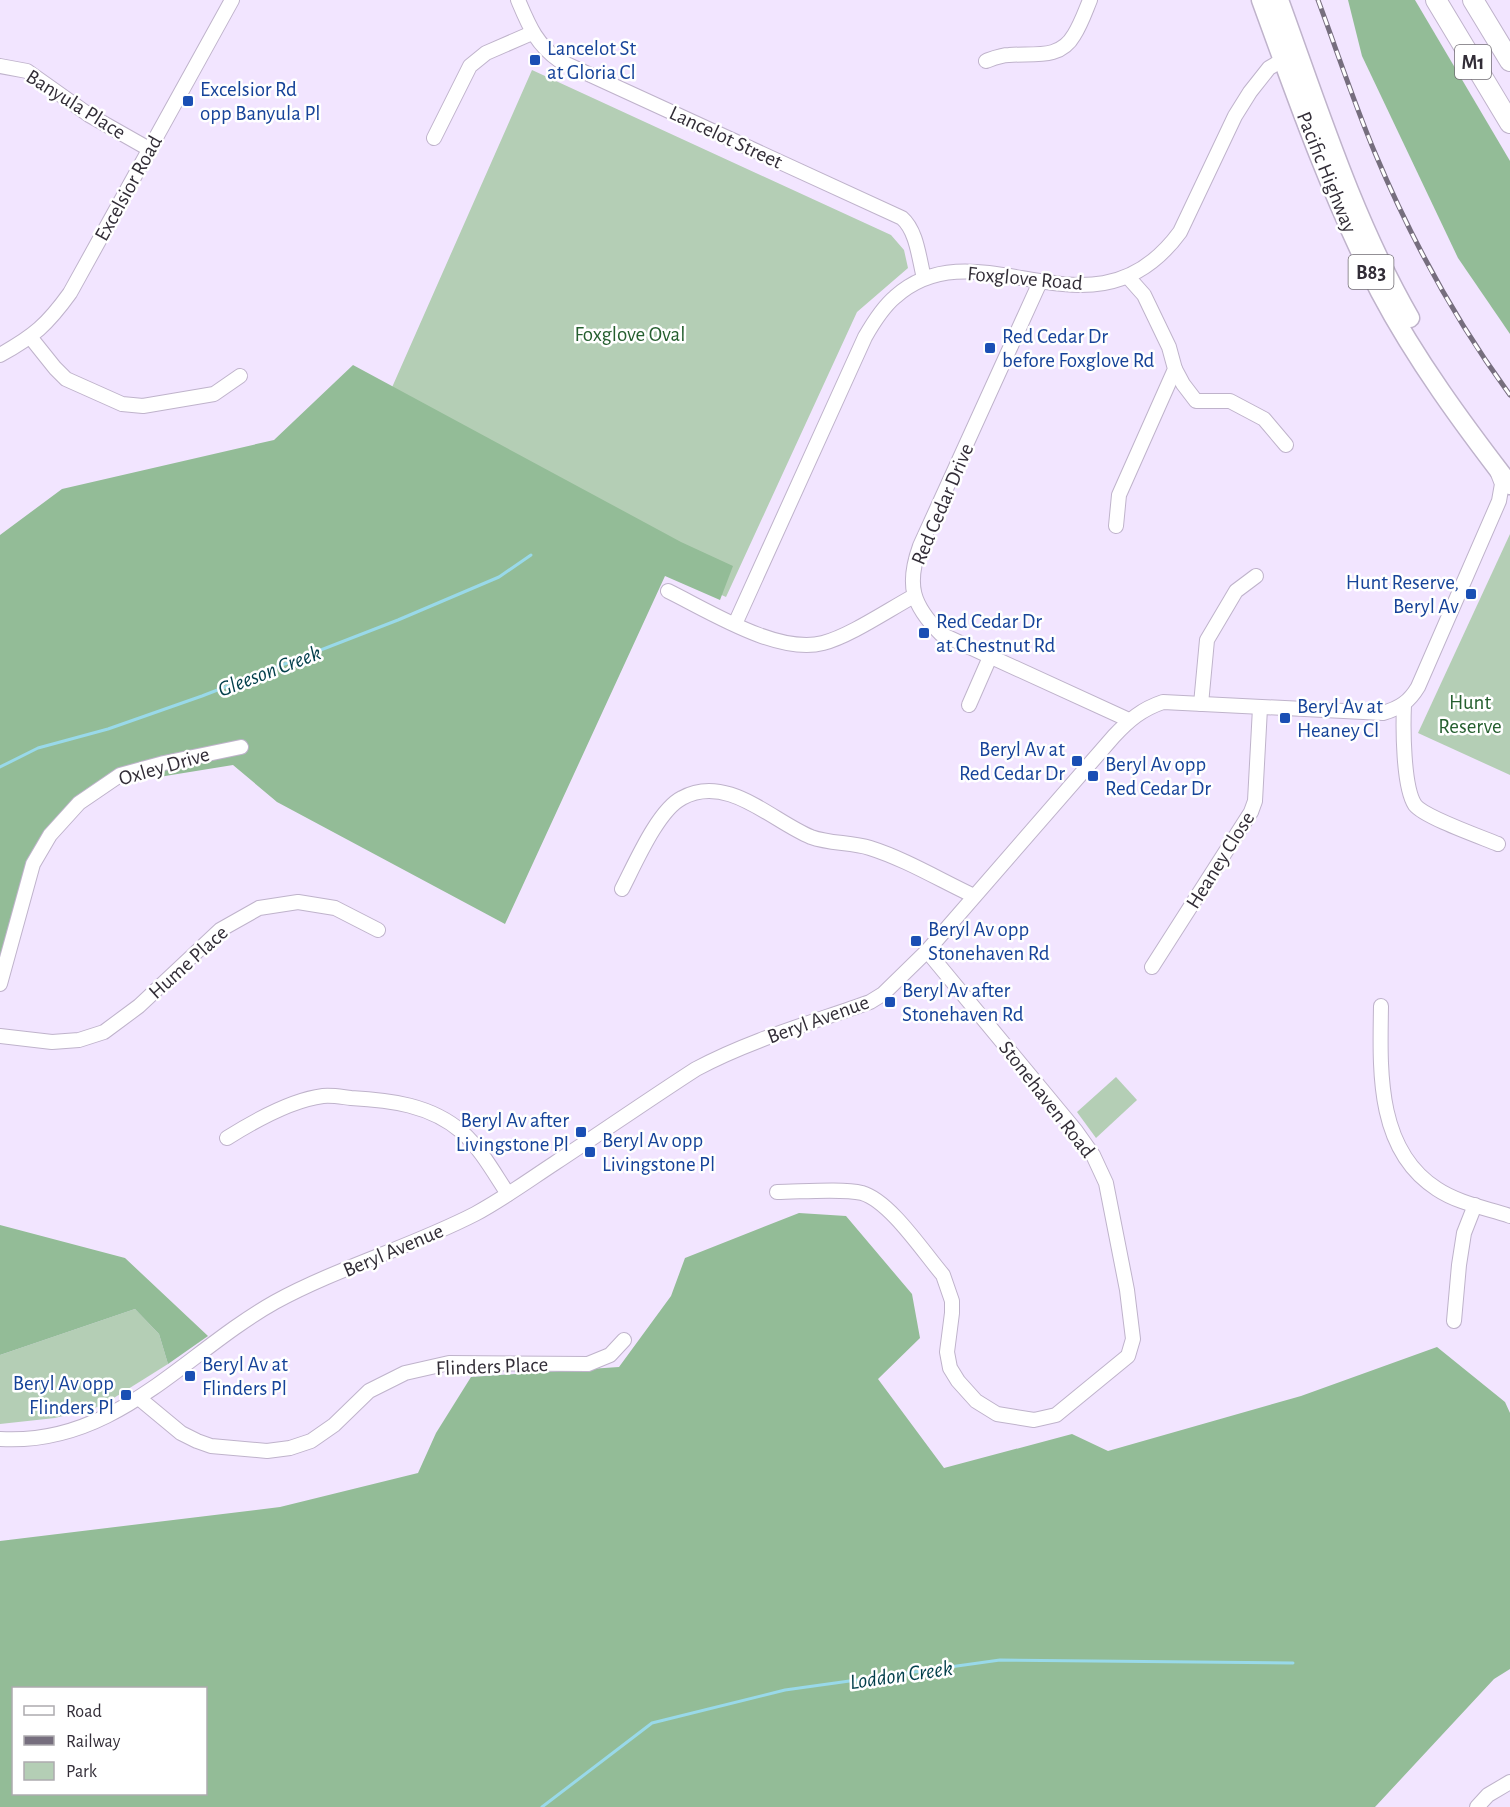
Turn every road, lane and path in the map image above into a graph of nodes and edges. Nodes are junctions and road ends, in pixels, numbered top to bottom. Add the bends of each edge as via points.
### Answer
1 (232, 0) edge
2 (518, 0) edge
3 (1090, 0) edge
4 (1261, 0) edge
5 (1279, 0) edge
6 (1436, 0) edge
7 (1473, 0) edge
8 (532, 33) junction
9 (1290, 56) junction
10 (986, 61) dead end
11 (1510, 61) edge
12 (0, 66) edge
13 (1510, 123) edge
14 (434, 138) dead end
15 (149, 149) junction
16 (924, 278) junction
17 (1128, 278) junction
18 (1040, 282) junction
19 (31, 338) junction
20 (0, 356) edge
21 (1175, 369) junction
22 (240, 376) dead end
23 (1286, 445) dead end
24 (1502, 466) edge
25 (1510, 485) edge
26 (1510, 507) edge
27 (1493, 516) junction
28 (1116, 525) dead end
29 (1256, 576) dead end
30 (668, 591) dead end
31 (914, 596) junction
32 (735, 624) junction
33 (990, 657) junction
34 (1201, 704) junction
35 (969, 705) dead end
36 (1404, 705) junction
37 (1260, 708) junction
38 (1129, 720) junction
39 (242, 747) dead end
40 (1498, 844) dead end
41 (622, 889) dead end
42 (974, 896) junction
43 (378, 930) dead end
44 (927, 951) junction
45 (1152, 967) dead end
46 (0, 984) edge
47 (1381, 1006) dead end
48 (0, 1036) edge
49 (227, 1138) dead end
50 (777, 1192) dead end
51 (508, 1194) junction
52 (1475, 1205) junction
53 (1510, 1216) edge
54 (1454, 1321) dead end
55 (624, 1340) dead end
56 (140, 1399) junction
57 (0, 1439) edge
58 (1510, 1782) edge
59 (1477, 1807) edge

1 - 15 street, Excelsior Road
2 - 8 street, Lancelot Street
3 - 10 street via 1074,36 1063,48
4 - 9 main road, Pacific Highway / B83
5 - 9 main road, Pacific Highway / B83
6 - 13 highway, M1
7 - 11 highway, M1
8 - 14 street via 486,54 470,66
8 - 16 street, Lancelot Street via 560,61 902,218 908,224
9 - 17 street, Foxglove Road via 1269,68 1235,116 1180,232 1160,257
9 - 24 main road, Pacific Highway / B83 via 1393,289
12 - 15 street, Banyula Place via 27,71 89,115
15 - 19 street, Excelsior Road via 70,293
16 - 18 street, Foxglove Road via 977,271
16 - 32 street, Foxglove Road via 891,301 865,337
17 - 18 street, Foxglove Road via 1101,284
17 - 21 street via 1144,295
18 - 31 street, Red Cedar Drive via 920,546 913,565
19 - 20 street, Excelsior Road
19 - 22 street via 66,379 122,404 143,406 214,394
21 - 23 street via 1196,401 1230,401 1264,419
21 - 28 street via 1119,495
24 - 25 main road, Pacific Highway / B83
24 - 27 street via 1502,484
26 - 27 street
27 - 36 street via 1418,687
29 - 34 street via 1236,591 1207,640
30 - 32 street
31 - 32 street via 839,638 809,646 776,641
31 - 33 street, Red Cedar Drive via 941,634
33 - 35 street
33 - 38 street, Red Cedar Drive
34 - 37 street, Beryl Avenue
34 - 38 street, Beryl Avenue via 1163,702
36 - 37 street, Beryl Avenue via 1383,713
36 - 40 street via 1409,792 1416,807
37 - 45 street, Heaney Close via 1255,801 1251,812
38 - 42 street, Beryl Avenue
39 - 46 street, Oxley Drive via 120,776 79,803 50,835 33,864
41 - 42 street via 670,807 681,798 711,791 730,794 813,837 882,852
42 - 44 street, Beryl Avenue
43 - 48 street, Hume Place via 335,908 298,902 259,908 220,930 139,1006 104,1032 79,1040 52,1042
44 - 50 street, Stonehaven Road via 1076,1131 1100,1168 1127,1290 1133,1338 1128,1356 1056,1415 1034,1420 992,1412 967,1392 950,1368 947,1352 952,1301 943,1275 893,1215 875,1199 855,1192
44 - 51 street, Beryl Avenue via 870,1002 722,1055
47 - 52 street via 1384,1100 1396,1141 1413,1170 1438,1190
49 - 51 street via 252,1122 324,1096 398,1102 440,1117 462,1132
51 - 56 street, Beryl Avenue via 471,1216 248,1318
52 - 53 street
52 - 54 street via 1464,1233
55 - 56 street, Flinders Place via 610,1355 588,1364 449,1363 405,1373 369,1391 311,1441 267,1451 197,1441 181,1433
56 - 57 street, Beryl Avenue via 71,1430 42,1437
58 - 59 street

